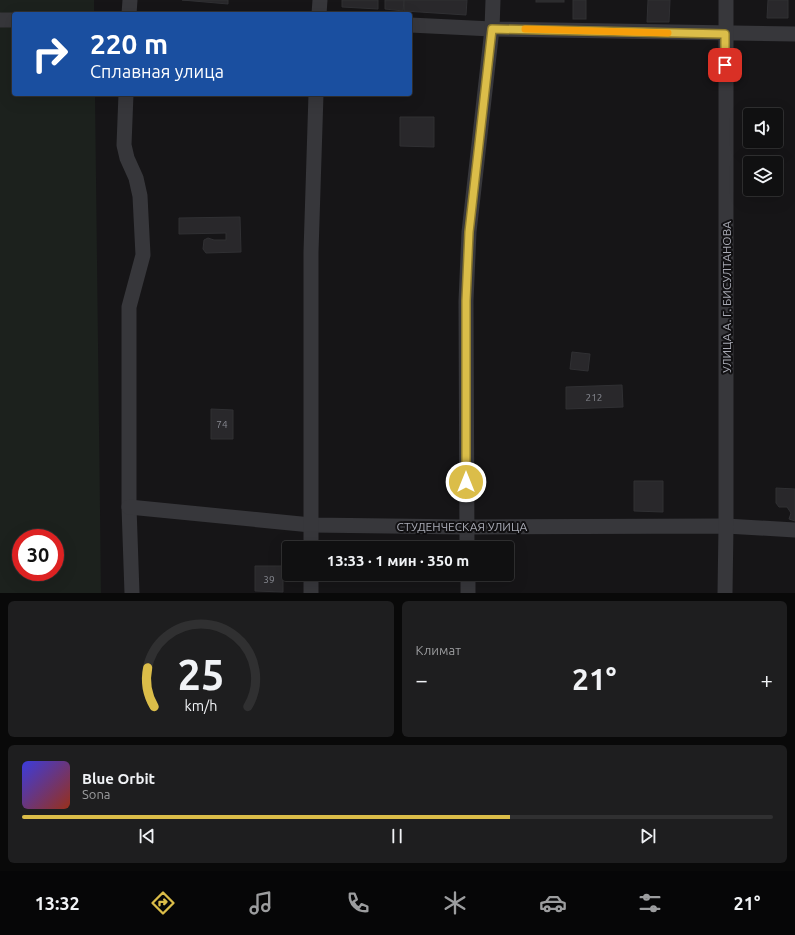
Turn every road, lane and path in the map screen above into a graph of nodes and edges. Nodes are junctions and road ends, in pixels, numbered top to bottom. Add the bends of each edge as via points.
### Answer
1 (130, 0) edge
2 (320, 0) edge
3 (494, 0) edge
4 (726, 0) edge
5 (129, 12) edge
6 (319, 12) edge
7 (0, 20) edge
8 (12, 20) edge
9 (412, 26) edge
10 (492, 29) junction
11 (725, 34) junction
12 (795, 34) edge
13 (126, 96) edge
14 (316, 96) edge
15 (129, 507) junction
16 (311, 525) junction
17 (726, 526) junction
18 (466, 527) junction
19 (795, 530) edge
20 (311, 541) edge
21 (467, 541) edge
22 (311, 581) edge
23 (468, 581) edge
24 (132, 593) edge
25 (311, 593) edge
26 (468, 593) edge
27 (725, 593) edge

1 - 5 street
2 - 6 street
3 - 10 street
4 - 11 street, УЛИЦА А. Г. БИСУЛТАНОВА
7 - 8 street
9 - 10 street
10 - 11 street
10 - 18 street via 469,232 466,301
11 - 12 street
11 - 17 street, УЛИЦА А. Г. БИСУЛТАНОВА
13 - 15 street via 124,145 140,196 143,255 129,307
14 - 16 street via 311,252
15 - 16 street, СТУДЕНЧЕСКАЯ УЛИЦА
15 - 24 street
16 - 18 street, СТУДЕНЧЕСКАЯ УЛИЦА
16 - 20 street
17 - 18 street, СТУДЕНЧЕСКАЯ УЛИЦА
17 - 19 street, СТУДЕНЧЕСКАЯ УЛИЦА
17 - 27 street, УЛИЦА А. Г. БИСУЛТАНОВА
18 - 21 street
22 - 25 street
23 - 26 street

